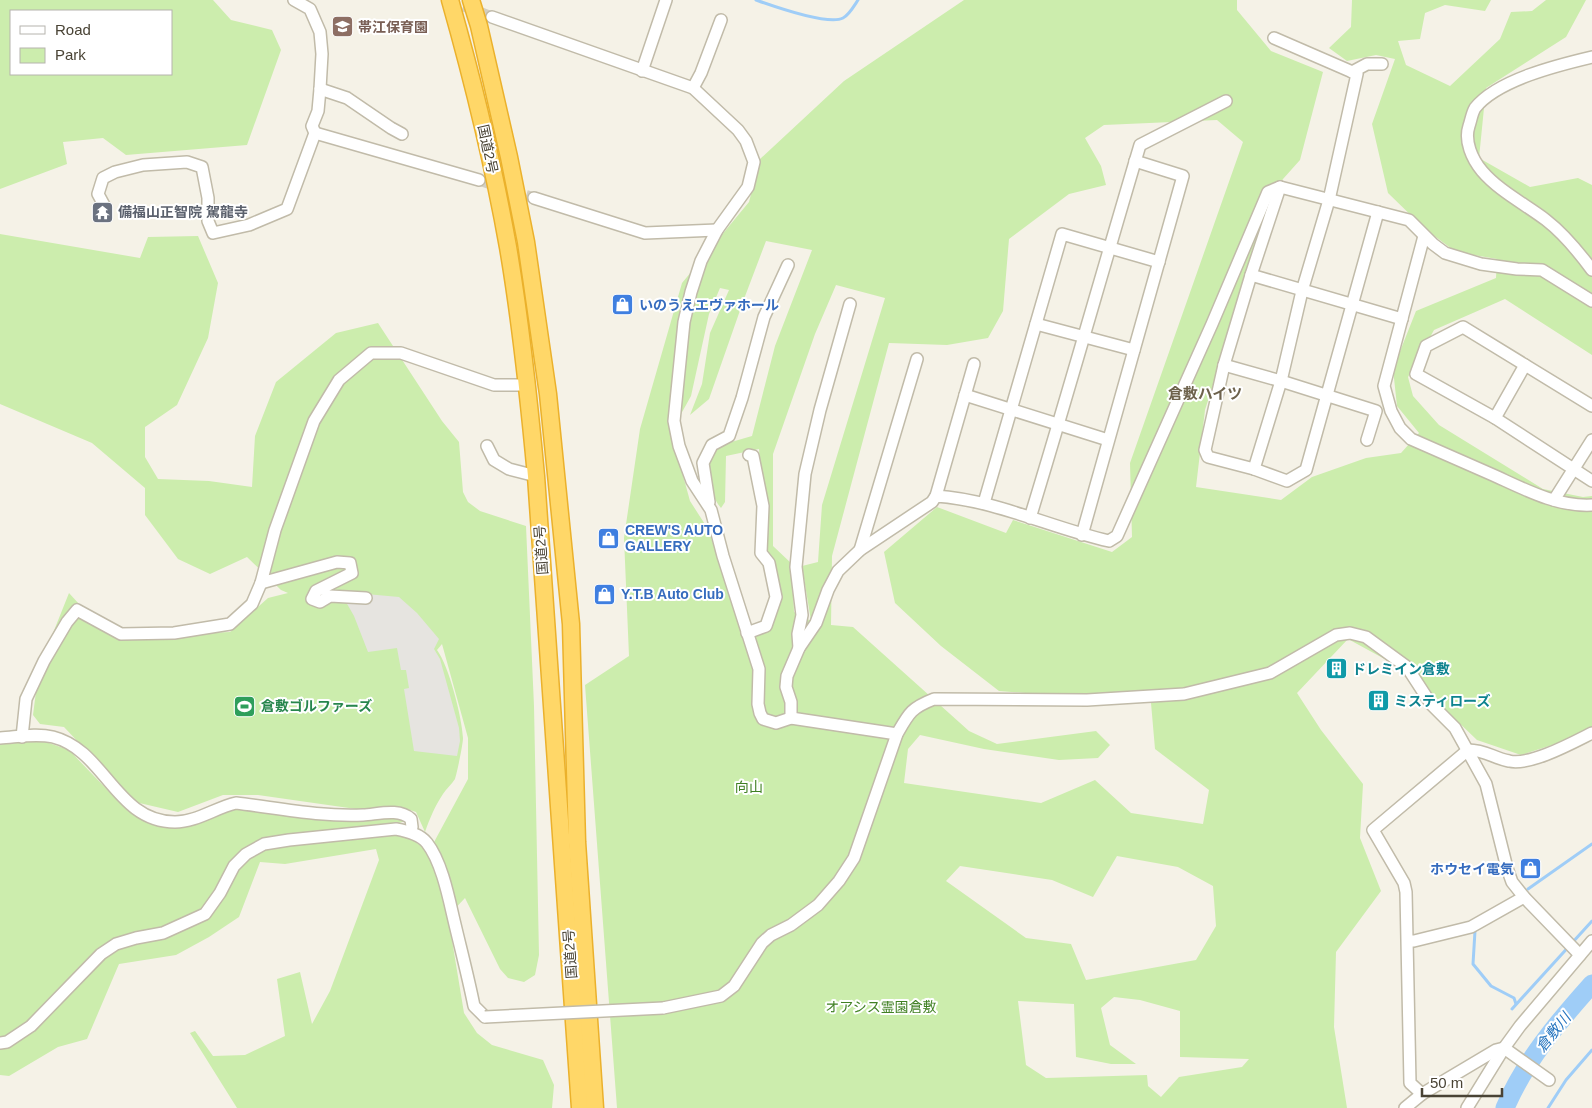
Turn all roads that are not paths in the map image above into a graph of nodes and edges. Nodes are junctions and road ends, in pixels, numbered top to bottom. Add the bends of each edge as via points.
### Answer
1 (450, 0) edge
2 (471, 0) edge
3 (666, 0) edge
4 (299, 1) edge
5 (492, 17) tunnel mouth
6 (721, 20) dead end
7 (1274, 38) dead end
8 (1592, 57) edge
9 (1382, 64) dead end
10 (642, 71) junction
11 (1352, 72) junction
12 (693, 88) junction
13 (320, 89) junction
14 (1226, 101) dead end
15 (315, 133) junction
16 (402, 134) dead end
17 (1135, 161) junction
18 (479, 180) tunnel mouth
19 (1280, 187) junction
20 (534, 198) tunnel mouth
21 (1329, 200) junction
22 (105, 207) dead end
23 (1378, 212) junction
24 (717, 230) junction
25 (1424, 236) junction
26 (1110, 248) junction
27 (1159, 262) junction
28 (788, 265) dead end
29 (1592, 270) edge
30 (1251, 275) junction
31 (1302, 291) junction
32 (1592, 301) edge
33 (850, 304) dead end
34 (1352, 305) junction
35 (1402, 319) junction
36 (1036, 324) junction
37 (1083, 337) junction
38 (1134, 350) junction
39 (917, 359) dead end
40 (974, 364) dead end
41 (1224, 365) junction
42 (1525, 365) junction
43 (1281, 381) junction
44 (527, 385) junction
45 (1384, 386) junction
46 (965, 395) junction
47 (1328, 396) junction
48 (1592, 406) edge
49 (1011, 410) junction
50 (1376, 411) junction
51 (1495, 418) junction
52 (1059, 425) junction
53 (1108, 440) junction
54 (1367, 440) dead end
55 (1592, 440) edge
56 (487, 446) dead end
57 (749, 455) dead end
58 (1574, 468) junction
59 (1254, 470) junction
60 (536, 476) junction
61 (1592, 481) edge
62 (936, 496) junction
63 (1554, 500) junction
64 (984, 503) junction
65 (1592, 504) edge
66 (711, 510) junction
67 (1030, 518) junction
68 (1082, 535) junction
69 (860, 550) junction
70 (261, 583) junction
71 (366, 598) dead end
72 (747, 633) junction
73 (799, 648) junction
74 (791, 718) junction
75 (1592, 733) edge
76 (897, 734) junction
77 (22, 737) junction
78 (0, 738) edge
79 (1468, 750) junction
80 (410, 832) junction
81 (1524, 897) junction
82 (1408, 941) junction
83 (1592, 941) edge
84 (1573, 948) junction
85 (0, 1043) edge
86 (1507, 1050) junction
87 (1548, 1079) dead end
88 (1422, 1094) junction
89 (580, 1108) edge
90 (595, 1108) edge
91 (1405, 1108) edge
92 (1467, 1108) edge

1 - 44 highway, 国道2号 via 479,104 508,248
2 - 90 highway, 国道2号 via 526,242 548,394 571,624 577,842
3 - 10 street
4 - 13 street via 310,9 320,32
5 - 10 street
6 - 12 street
7 - 11 street
8 - 29 street via 1535,74 1490,93 1474,109 1466,135 1482,171 1568,238
9 - 11 street via 1367,64
10 - 12 street
11 - 21 street via 1357,74
12 - 24 street via 738,130 754,162 748,187
13 - 15 street via 318,111 312,126
13 - 16 street via 347,98
14 - 17 street via 1140,145
15 - 18 street
15 - 22 street via 287,209 249,225 214,232 208,221 208,198 202,167 187,162 143,164 103,178 98,194
17 - 26 street
17 - 27 street via 1183,176
19 - 21 street
19 - 30 street
19 - 68 street via 1268,192 1117,536 1109,541
20 - 24 street via 645,234
21 - 23 street
21 - 31 street
23 - 25 street via 1409,220
23 - 34 street
24 - 66 street via 691,292 674,422 692,481
25 - 32 street via 1445,253 1472,261 1542,270
25 - 35 street
26 - 27 street
26 - 36 street via 1062,234
26 - 37 street
27 - 38 street
28 - 66 street via 764,317 729,436 712,445 703,463
30 - 31 street
30 - 41 street
31 - 34 street
31 - 43 street
33 - 73 street via 805,474 796,567 802,615
34 - 35 street
34 - 47 street
35 - 45 street
36 - 37 street
36 - 49 street
37 - 38 street
37 - 52 street
38 - 53 street
39 - 69 street
40 - 46 street
41 - 43 street
41 - 59 street via 1204,450 1208,456
42 - 48 street
42 - 51 street
42 - 51 street via 1464,327 1426,346 1416,374
43 - 47 street
43 - 59 street
44 - 60 highway, 国道2号
44 - 70 street via 494,385 402,353 371,353 339,380 314,421 275,530
45 - 50 street
45 - 63 street via 1391,411 1400,428 1411,438
46 - 49 street
46 - 62 street
47 - 50 street
47 - 59 street via 1306,470 1288,481
49 - 52 street
49 - 64 street
50 - 54 street
51 - 58 street
52 - 53 street
52 - 67 street
53 - 68 street
55 - 58 street
56 - 60 street via 494,460 509,469
57 - 72 street via 753,456 762,506 762,553 769,563 776,597 766,626
58 - 61 street
58 - 63 street
60 - 89 highway, 国道2号
62 - 64 street
62 - 69 street via 932,502
63 - 65 street
64 - 67 street
66 - 72 street
67 - 68 street
69 - 73 street via 838,571 816,623
70 - 71 street via 337,562 350,563 352,572 316,591 312,599 320,602 330,596
70 - 77 street via 252,604 230,624 174,633 121,634 77,610 48,653 26,700
72 - 74 street via 759,669 758,704 763,719 776,723
73 - 74 street via 787,676
74 - 76 street
75 - 79 street via 1523,762
76 - 79 street via 918,705 934,699 1087,700 1184,694 1270,673 1336,635 1350,633 1366,637 1408,667 1431,704 1455,728
76 - 80 street, bridge via 854,858 839,881 818,905 762,943 734,986 721,996 662,1008 485,1017 474,1006 444,880 433,852 427,842
77 - 78 street
77 - 80 street via 52,737 67,742 94,764 126,802 140,813 154,818 185,822 236,803 321,814 400,813 411,820
79 - 81 street via 1486,784 1512,882
79 - 82 street via 1373,830 1404,883
80 - 85 street via 396,829 264,844 246,854 234,866 205,914 163,933 116,944 101,954 31,1026
81 - 82 street via 1472,928
81 - 84 street
82 - 88 street via 1410,1083
83 - 84 street
84 - 86 street
86 - 87 street
86 - 88 street via 1496,1050
86 - 92 street
88 - 91 street

